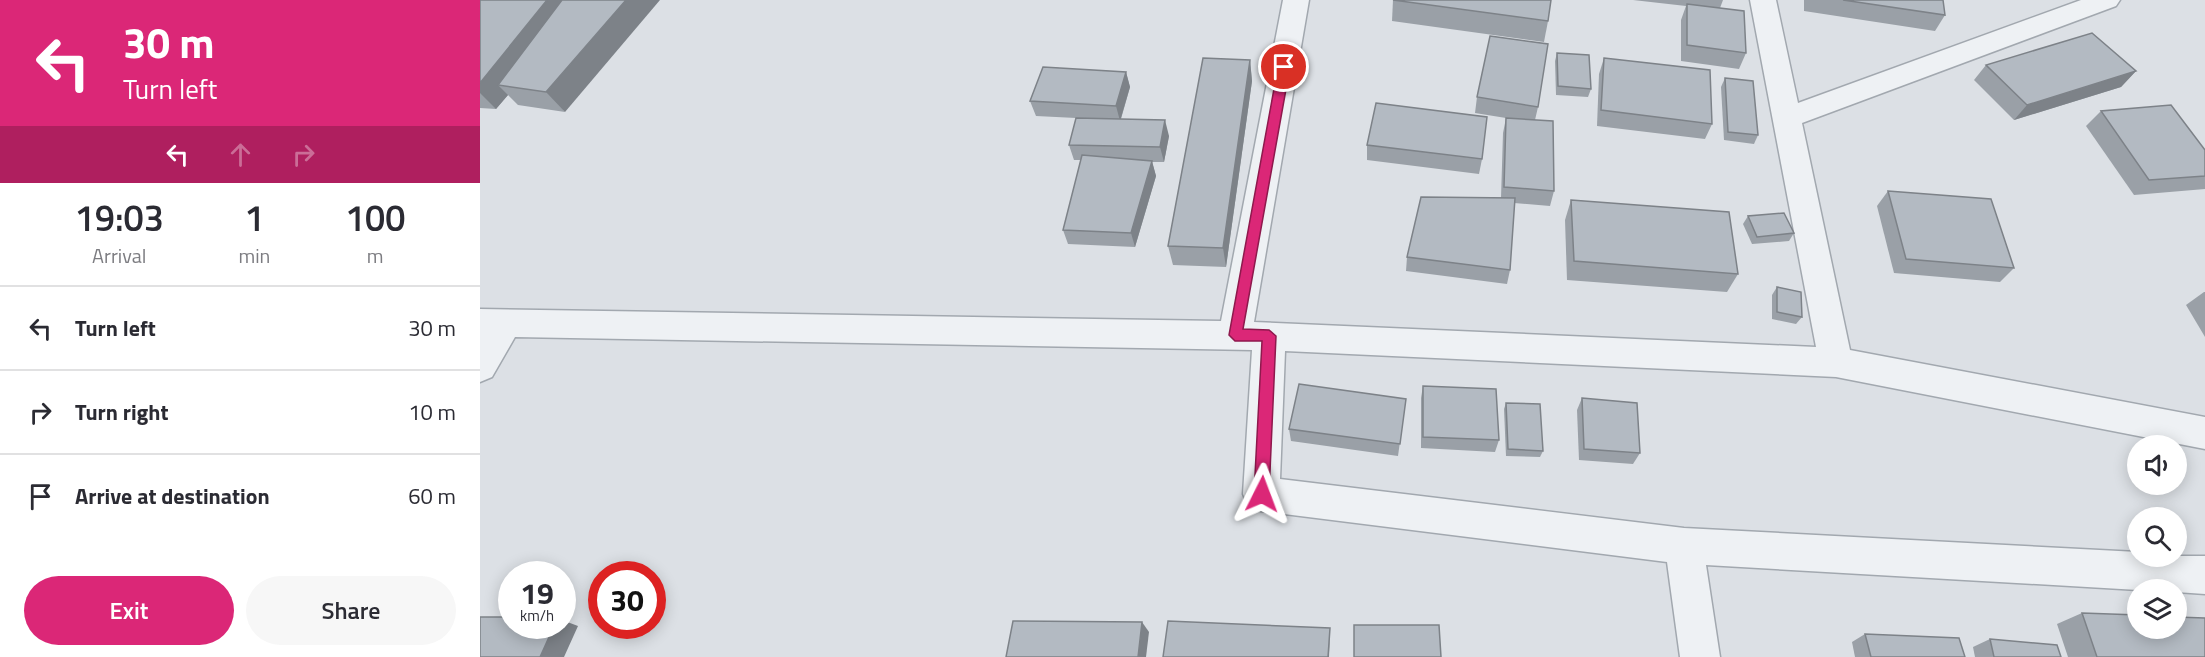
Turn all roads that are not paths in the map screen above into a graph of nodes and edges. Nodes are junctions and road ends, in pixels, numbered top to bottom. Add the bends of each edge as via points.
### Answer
1 (1296, 0) edge
2 (1763, 0) edge
3 (2107, 0) edge
4 (1787, 118) junction
5 (493, 323) edge
6 (1252, 335) junction
7 (1836, 362) junction
8 (480, 367) edge
9 (2205, 434) edge
10 (1684, 546) junction
11 (2205, 574) edge
12 (1700, 657) edge

1 - 6 street
2 - 4 street
3 - 4 street
4 - 7 street
5 - 6 street
5 - 8 street
6 - 7 street
6 - 10 street via 1262,494
7 - 9 street
10 - 11 street
10 - 12 street

